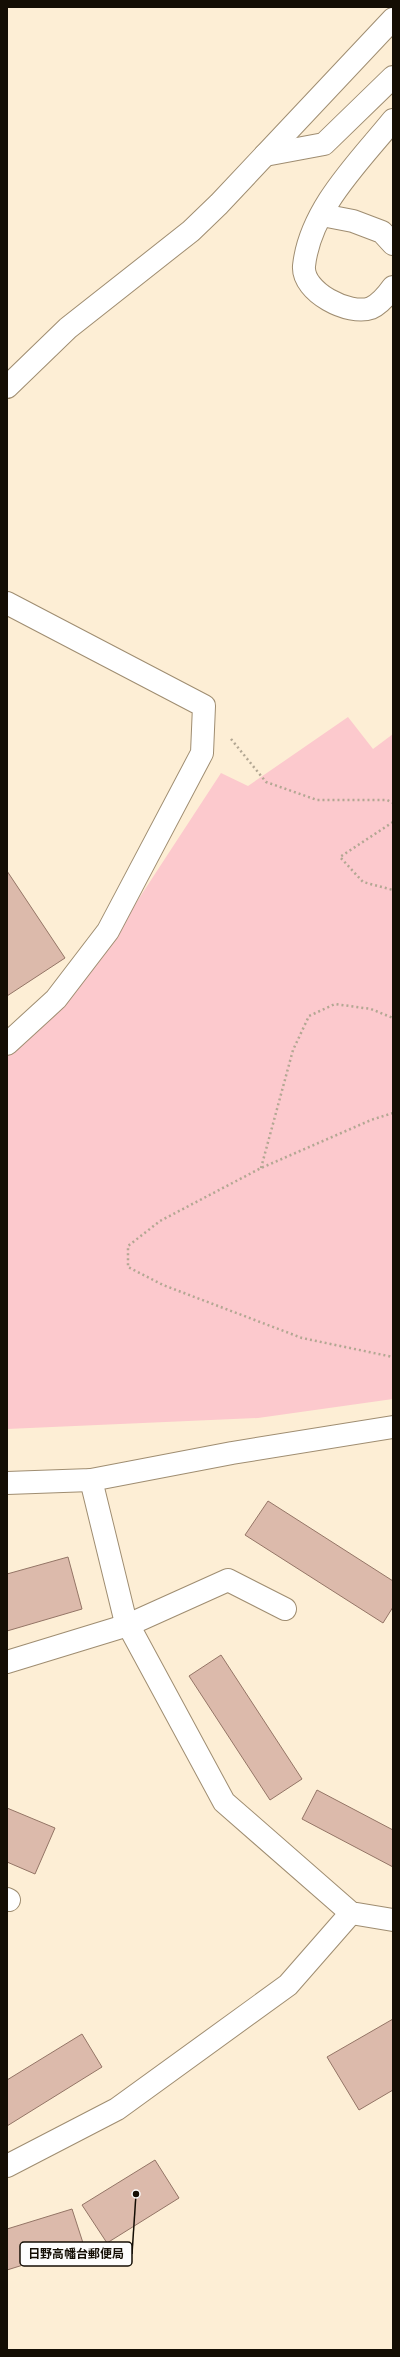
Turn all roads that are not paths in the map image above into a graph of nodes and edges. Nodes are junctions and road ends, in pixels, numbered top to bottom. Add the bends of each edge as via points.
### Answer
1 (393, 19) edge
2 (393, 77) edge
3 (393, 120) edge
4 (265, 155) junction
5 (322, 215) junction
6 (393, 244) edge
7 (393, 287) edge
8 (7, 388) edge
9 (7, 603) edge
10 (7, 1044) edge
11 (393, 1427) edge
12 (92, 1480) junction
13 (7, 1483) edge
14 (285, 1609) dead end
15 (128, 1624) junction
16 (7, 1662) edge
17 (351, 1913) junction
18 (393, 1920) edge
19 (7, 2166) edge

1 - 4 street
2 - 4 street via 324,144
3 - 5 street via 342,183
4 - 8 street via 191,231 68,328
5 - 6 street via 353,221 382,232
5 - 7 street via 308,246 304,268 310,284 329,301 351,309 371,308
9 - 10 street via 204,706 202,753 108,932 56,999
11 - 12 street via 232,1453
12 - 13 street
12 - 15 street
14 - 15 street via 228,1580
15 - 16 street
15 - 17 street via 224,1802
17 - 18 street
17 - 19 street via 288,1985 117,2109

